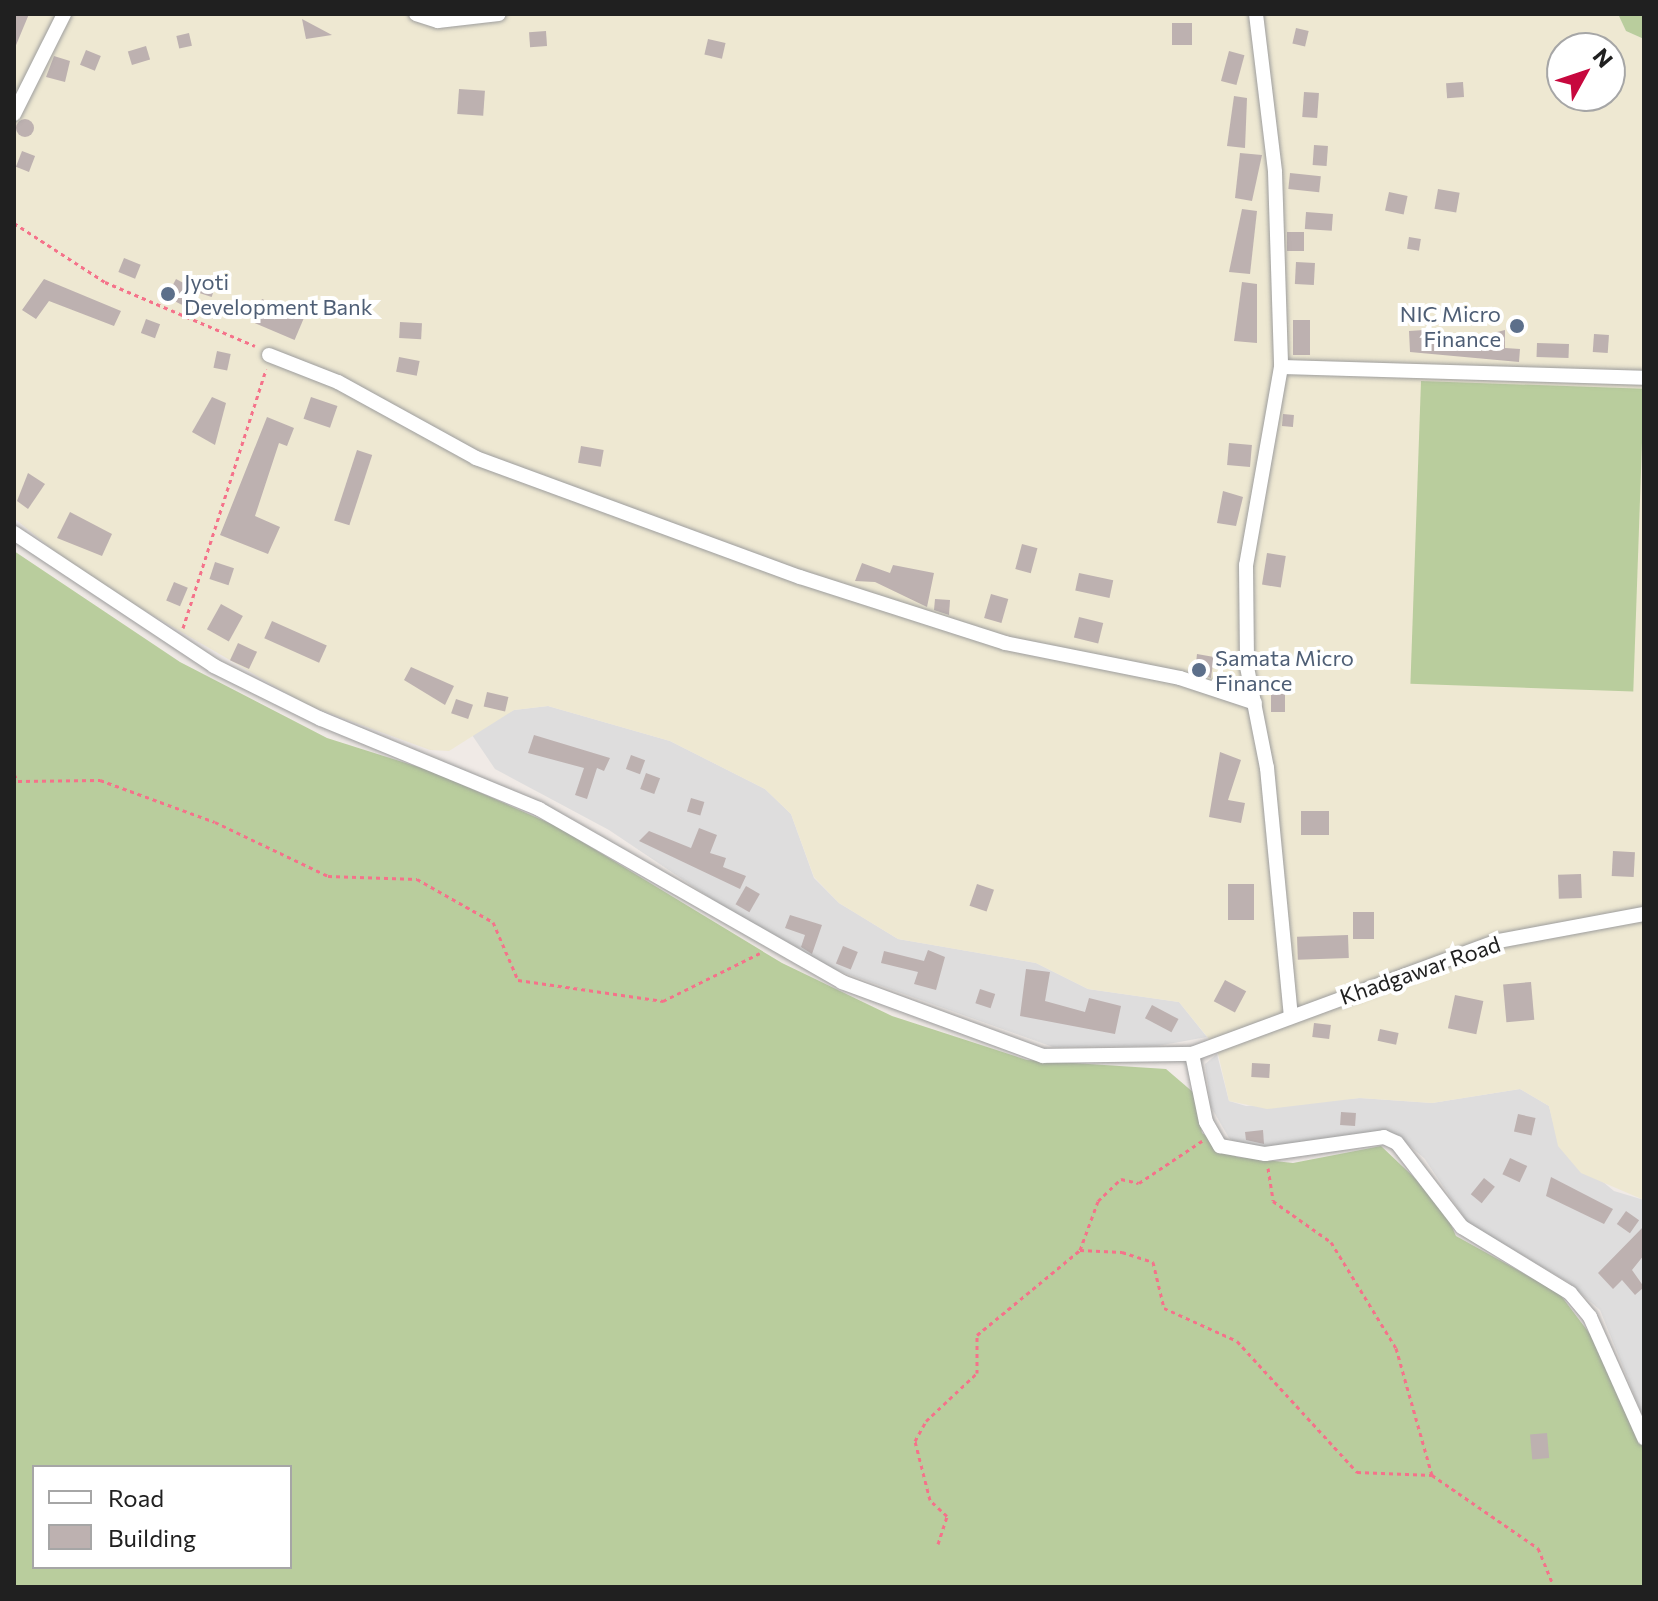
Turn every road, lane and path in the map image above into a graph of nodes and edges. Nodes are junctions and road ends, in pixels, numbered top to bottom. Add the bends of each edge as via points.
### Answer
1 (64, 14) edge
2 (416, 14) edge
3 (499, 14) edge
4 (1256, 14) edge
5 (14, 114) edge
6 (14, 223) edge
7 (269, 355) junction
8 (1281, 367) junction
9 (1644, 378) edge
10 (14, 533) edge
11 (175, 641) junction
12 (1255, 703) junction
13 (14, 774) edge
14 (1644, 914) edge
15 (774, 946) junction
16 (1291, 1015) junction
17 (1192, 1054) junction
18 (1211, 1135) junction
19 (1265, 1154) junction
20 (1080, 1250) junction
21 (1644, 1438) edge
22 (1432, 1475) junction
23 (938, 1544) dead end
24 (1554, 1587) edge

1 - 5 street
2 - 3 street via 438,21
4 - 8 street via 1275,172
6 - 7 path via 105,282
7 - 11 path via 238,438 206,566
7 - 12 street via 338,382 476,458 800,577 1005,643 1180,678
8 - 9 street
8 - 12 street via 1246,565
10 - 11 street
11 - 15 street via 321,719 539,809
12 - 16 street
13 - 15 path via 18,781 100,780 215,822 328,876 417,879 493,922 518,980 663,1001
14 - 16 street, Khadgawar Road via 1498,941
15 - 17 street via 842,982 1043,1056
16 - 17 street, Khadgawar Road
17 - 18 street
18 - 19 street via 1220,1146
18 - 20 path via 1139,1183 1121,1179 1098,1201
19 - 21 street via 1384,1137 1397,1143 1462,1227 1570,1293 1590,1317
19 - 22 path via 1273,1201 1331,1242 1396,1348
20 - 22 path via 1153,1262 1164,1308 1237,1341 1357,1472
20 - 23 path via 977,1335 977,1373 915,1441 930,1500 947,1516
22 - 24 path via 1538,1548

